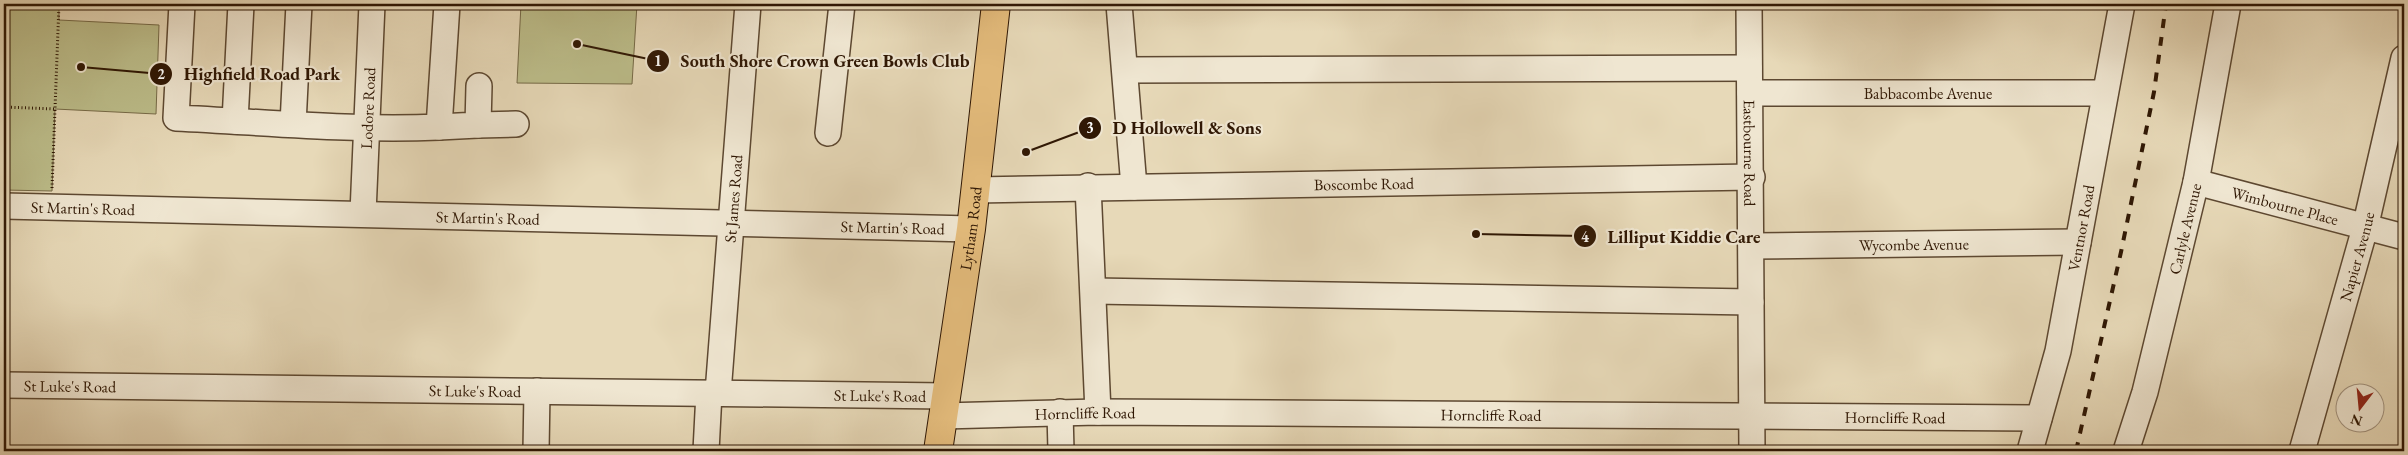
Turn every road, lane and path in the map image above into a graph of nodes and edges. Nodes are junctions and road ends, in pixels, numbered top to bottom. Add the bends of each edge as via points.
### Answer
1 (59, 4) edge
2 (182, 4) edge
3 (241, 4) edge
4 (299, 4) edge
5 (372, 4) edge
6 (446, 4) edge
7 (748, 4) edge
8 (842, 4) edge
9 (996, 4) edge
10 (1119, 4) edge
11 (1749, 4) edge
12 (2122, 4) edge
13 (2228, 4) edge
14 (2404, 58) edge
15 (1749, 68) junction
16 (1125, 70) junction
17 (479, 86) dead end
18 (2105, 92) junction
19 (1750, 93) junction
20 (4, 107) edge
21 (55, 109) junction
22 (235, 121) junction
23 (293, 124) junction
24 (516, 124) dead end
25 (478, 126) junction
26 (439, 127) junction
27 (366, 128) junction
28 (828, 134) dead end
29 (1752, 177) junction
30 (2196, 182) junction
31 (1088, 186) junction
32 (1134, 187) junction
33 (975, 190) junction
34 (52, 192) dead end
35 (4, 206) edge
36 (363, 213) junction
37 (732, 222) junction
38 (2365, 228) junction
39 (971, 229) junction
40 (2404, 238) edge
41 (2078, 242) junction
42 (1752, 246) junction
43 (1094, 292) junction
44 (1751, 302) junction
45 (4, 385) edge
46 (537, 391) junction
47 (713, 393) junction
48 (944, 406) junction
49 (1060, 412) junction
50 (1098, 412) junction
51 (1752, 415) junction
52 (2039, 418) junction
53 (536, 451) edge
54 (706, 451) edge
55 (938, 451) edge
56 (1061, 451) edge
57 (1752, 451) edge
58 (2030, 451) edge
59 (2126, 451) edge
60 (2302, 451) edge

1 - 21 path
2 - 22 street via 176,118
3 - 22 street
4 - 23 street
5 - 27 street, Lodore Road
6 - 26 street
7 - 37 street, St James Road
8 - 28 street
9 - 33 main road, Lytham Road
10 - 16 street
11 - 15 street, Eastbourne Road
12 - 18 street, Ventnor Road
13 - 30 street, Carlyle Avenue
14 - 38 street, Napier Avenue
15 - 16 street
15 - 19 street, Eastbourne Road
16 - 32 street
17 - 25 street
18 - 19 street, Babbacombe Avenue
18 - 41 street, Ventnor Road
19 - 29 street, Eastbourne Road
20 - 21 path
21 - 34 path
22 - 23 street
23 - 27 street
24 - 25 street
25 - 26 street
26 - 27 street
27 - 36 street, Lodore Road
29 - 32 street, Boscombe Road
29 - 42 street, Eastbourne Road
30 - 38 street, Wimbourne Place
30 - 59 street, Carlyle Avenue via 2145,392
31 - 32 street, Boscombe Road
31 - 33 street, Boscombe Road
31 - 43 street
33 - 39 main road, Lytham Road
35 - 36 street, St Martin's Road
36 - 37 street, St Martin's Road
37 - 39 street, St Martin's Road
37 - 47 street, St James Road
38 - 40 street, Wimbourne Place
38 - 60 street, Napier Avenue
39 - 48 main road, Lytham Road
41 - 42 street, Wycombe Avenue
41 - 52 street, Ventnor Road via 2058,351
42 - 44 street, Eastbourne Road
43 - 44 street
43 - 50 street
44 - 51 street, Eastbourne Road
45 - 46 street, St Luke's Road
46 - 47 street, St Luke's Road
46 - 53 street
47 - 48 street, St Luke's Road
47 - 54 street, St James Road
48 - 49 street, Horncliffe Road
48 - 55 main road, Lytham Road
49 - 50 street, Horncliffe Road
49 - 56 street
50 - 51 street, Horncliffe Road
51 - 52 street, Horncliffe Road
51 - 57 street, Eastbourne Road
52 - 58 street, Ventnor Road

